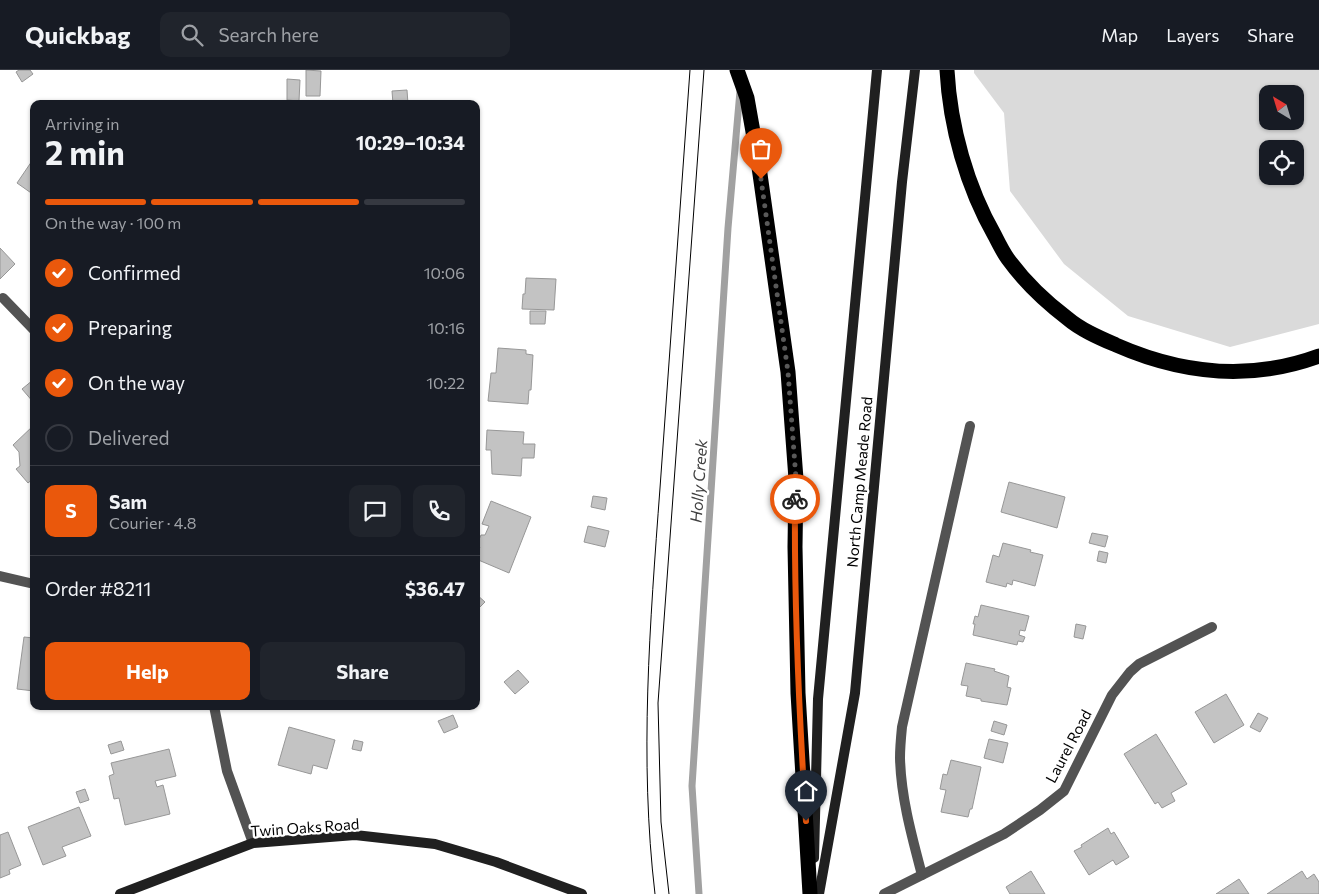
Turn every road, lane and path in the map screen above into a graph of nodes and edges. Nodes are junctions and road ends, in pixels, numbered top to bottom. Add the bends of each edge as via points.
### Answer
1 (737, 70) edge
2 (877, 70) edge
3 (916, 70) edge
4 (947, 70) edge
5 (3, 298) dead end
6 (30, 326) edge
7 (1319, 356) edge
8 (970, 426) dead end
9 (0, 576) edge
10 (30, 583) edge
11 (1212, 627) dead end
12 (215, 710) edge
13 (253, 843) junction
14 (922, 875) junction
15 (120, 894) edge
16 (582, 894) edge
17 (812, 894) edge
18 (819, 894) edge
19 (884, 894) edge

1 - 17 highway via 747,98 758,160 788,372 796,479 794,547 798,693
2 - 17 main road, North Camp Meade Road via 818,699
3 - 18 main road, North Camp Meade Road via 854,693
4 - 7 highway via 957,135 968,178 985,218 1008,258 1068,319 1137,355 1216,372 1265,370
5 - 6 street
8 - 14 street via 902,727 900,758 903,786
9 - 10 street
11 - 14 street, Laurel Road via 1139,664 1130,672 1112,695 1064,791 1004,834
12 - 13 street via 227,771
13 - 15 main road, Twin Oaks Road
13 - 16 main road, Twin Oaks Road via 355,835 435,844 496,862
14 - 19 street, Laurel Road

